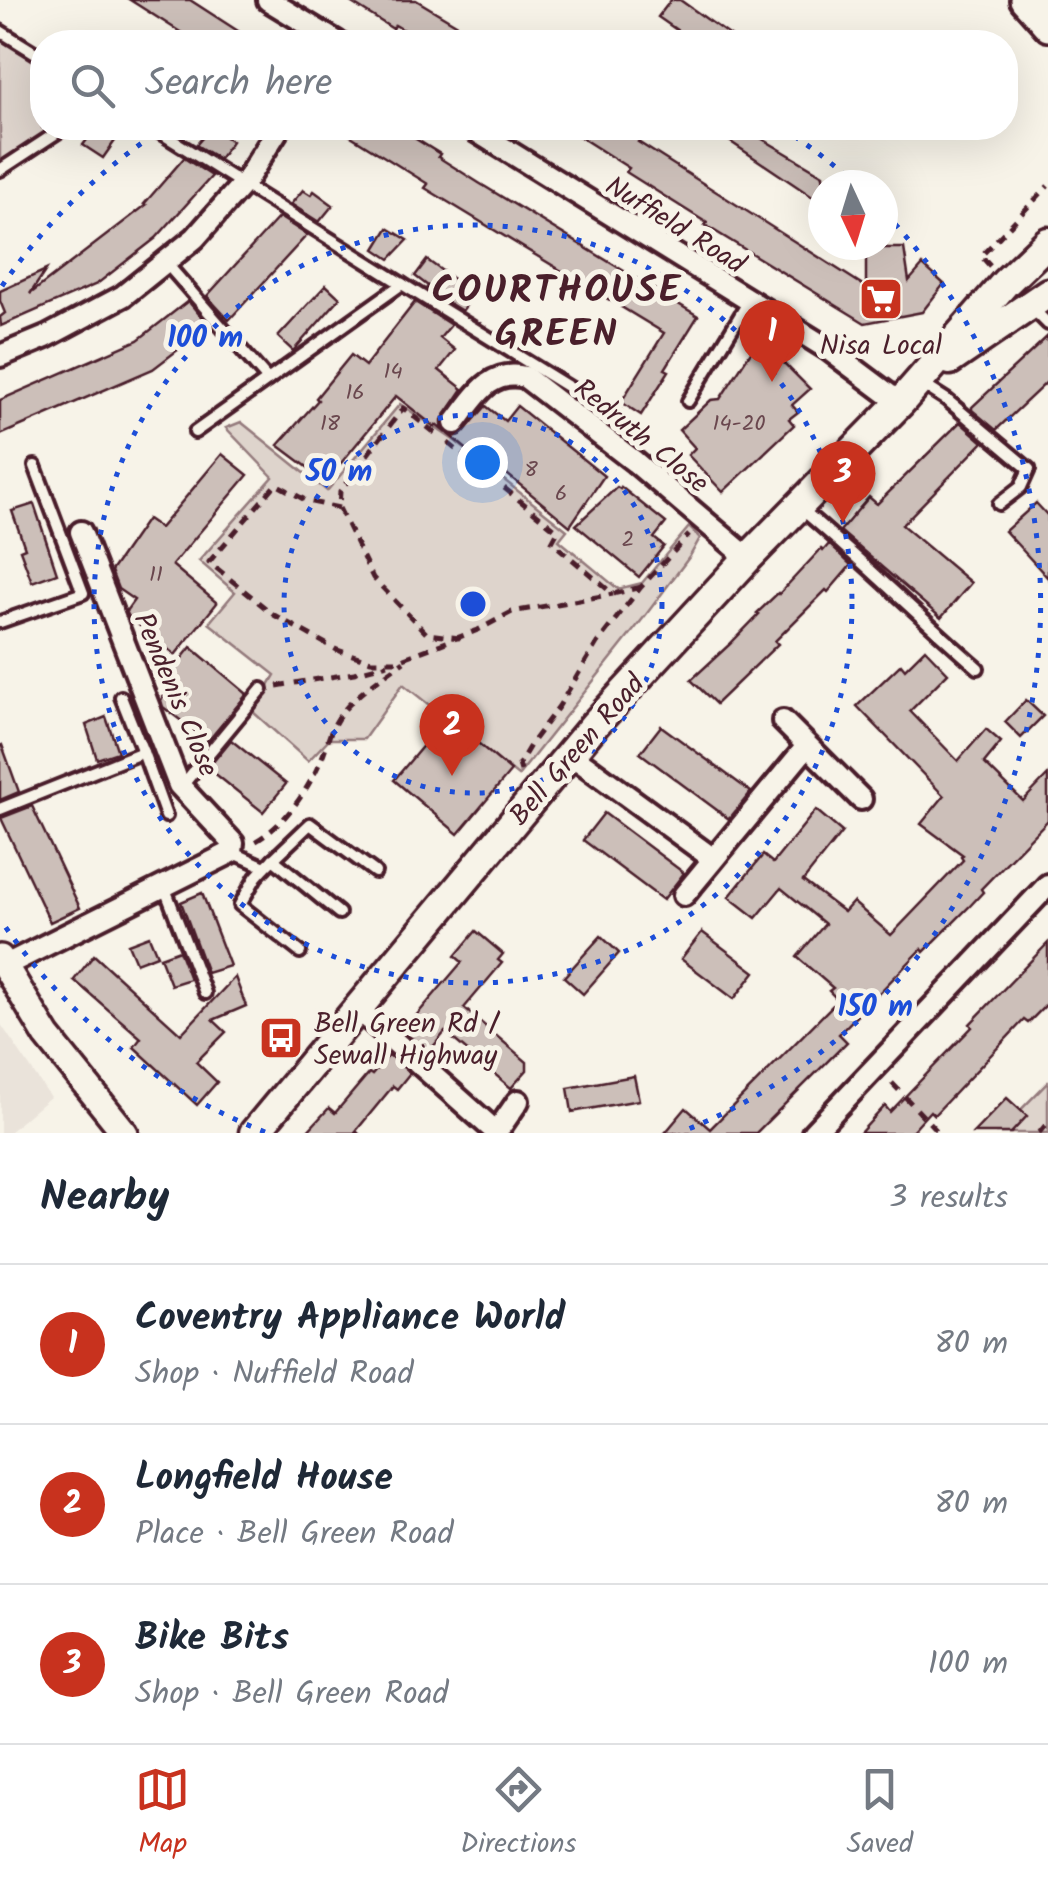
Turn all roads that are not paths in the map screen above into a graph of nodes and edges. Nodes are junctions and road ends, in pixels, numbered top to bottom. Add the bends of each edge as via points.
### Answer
1 (268, 0) edge
2 (1023, 0) edge
3 (1048, 28) edge
4 (314, 30) edge
5 (0, 31) edge
6 (30, 50) edge
7 (46, 140) edge
8 (173, 140) edge
9 (271, 140) edge
10 (490, 140) edge
11 (0, 170) edge
12 (243, 184) junction
13 (1048, 242) edge
14 (165, 262) junction
15 (402, 284) junction
16 (749, 301) junction
17 (1042, 308) edge
18 (0, 356) edge
19 (268, 380) junction
20 (909, 392) junction
21 (688, 401) dead end
22 (617, 417) dead end
23 (455, 423) dead end
24 (195, 432) dead end
25 (34, 466) dead end
26 (999, 504) dead end
27 (798, 506) junction
28 (81, 532) dead end
29 (748, 558) junction
30 (0, 622) edge
31 (978, 668) dead end
32 (262, 690) road end
33 (121, 697) dead end
34 (783, 722) dead end
35 (807, 746) junction
36 (143, 752) junction
37 (570, 754) junction
38 (181, 787) junction
39 (861, 799) dead end
40 (0, 809) edge
41 (166, 816) dead end
42 (232, 852) junction
43 (712, 858) junction
44 (269, 863) junction
45 (375, 872) dead end
46 (1048, 885) edge
47 (164, 886) junction
48 (684, 895) dead end
49 (339, 913) dead end
50 (300, 952) dead end
51 (2, 962) edge
52 (205, 993) dead end
53 (357, 1008) junction
54 (518, 1102) dead end
55 (125, 1133) edge
56 (254, 1133) edge
57 (496, 1133) edge
58 (812, 1133) edge

1 - 4 street
2 - 3 street
5 - 6 lane
7 - 11 lane
8 - 12 lane
9 - 12 street
10 - 16 street, Nuffield Road
12 - 14 street
12 - 15 lane
13 - 20 main road, Bell Green Road
14 - 18 street via 124,296
14 - 19 lane
15 - 19 lane
15 - 22 lane
16 - 20 street, Nuffield Road
16 - 21 lane
17 - 20 main road, Bell Green Road
19 - 24 lane
20 - 26 lane via 947,400 1029,469
20 - 27 main road, Bell Green Road
23 - 29 street, Redruth Close via 486,382 524,377
25 - 30 lane via 83,593
27 - 29 main road, Bell Green Road
27 - 31 lane
28 - 38 street, Pendenis Close
29 - 37 main road, Bell Green Road
32 - 38 lane
33 - 36 lane
34 - 35 street
35 - 39 street
35 - 43 street
36 - 40 lane
36 - 41 lane
37 - 43 street
37 - 53 main road, Bell Green Road
38 - 42 street, Pendenis Close via 234,843
42 - 44 lane
42 - 47 street
43 - 48 street
44 - 45 lane via 310,824
44 - 49 lane
44 - 50 lane via 240,905
46 - 58 street
47 - 51 street
47 - 52 lane
51 - 55 street via 47,1036
53 - 56 main road, Bell Green Road
53 - 57 street
54 - 57 street

